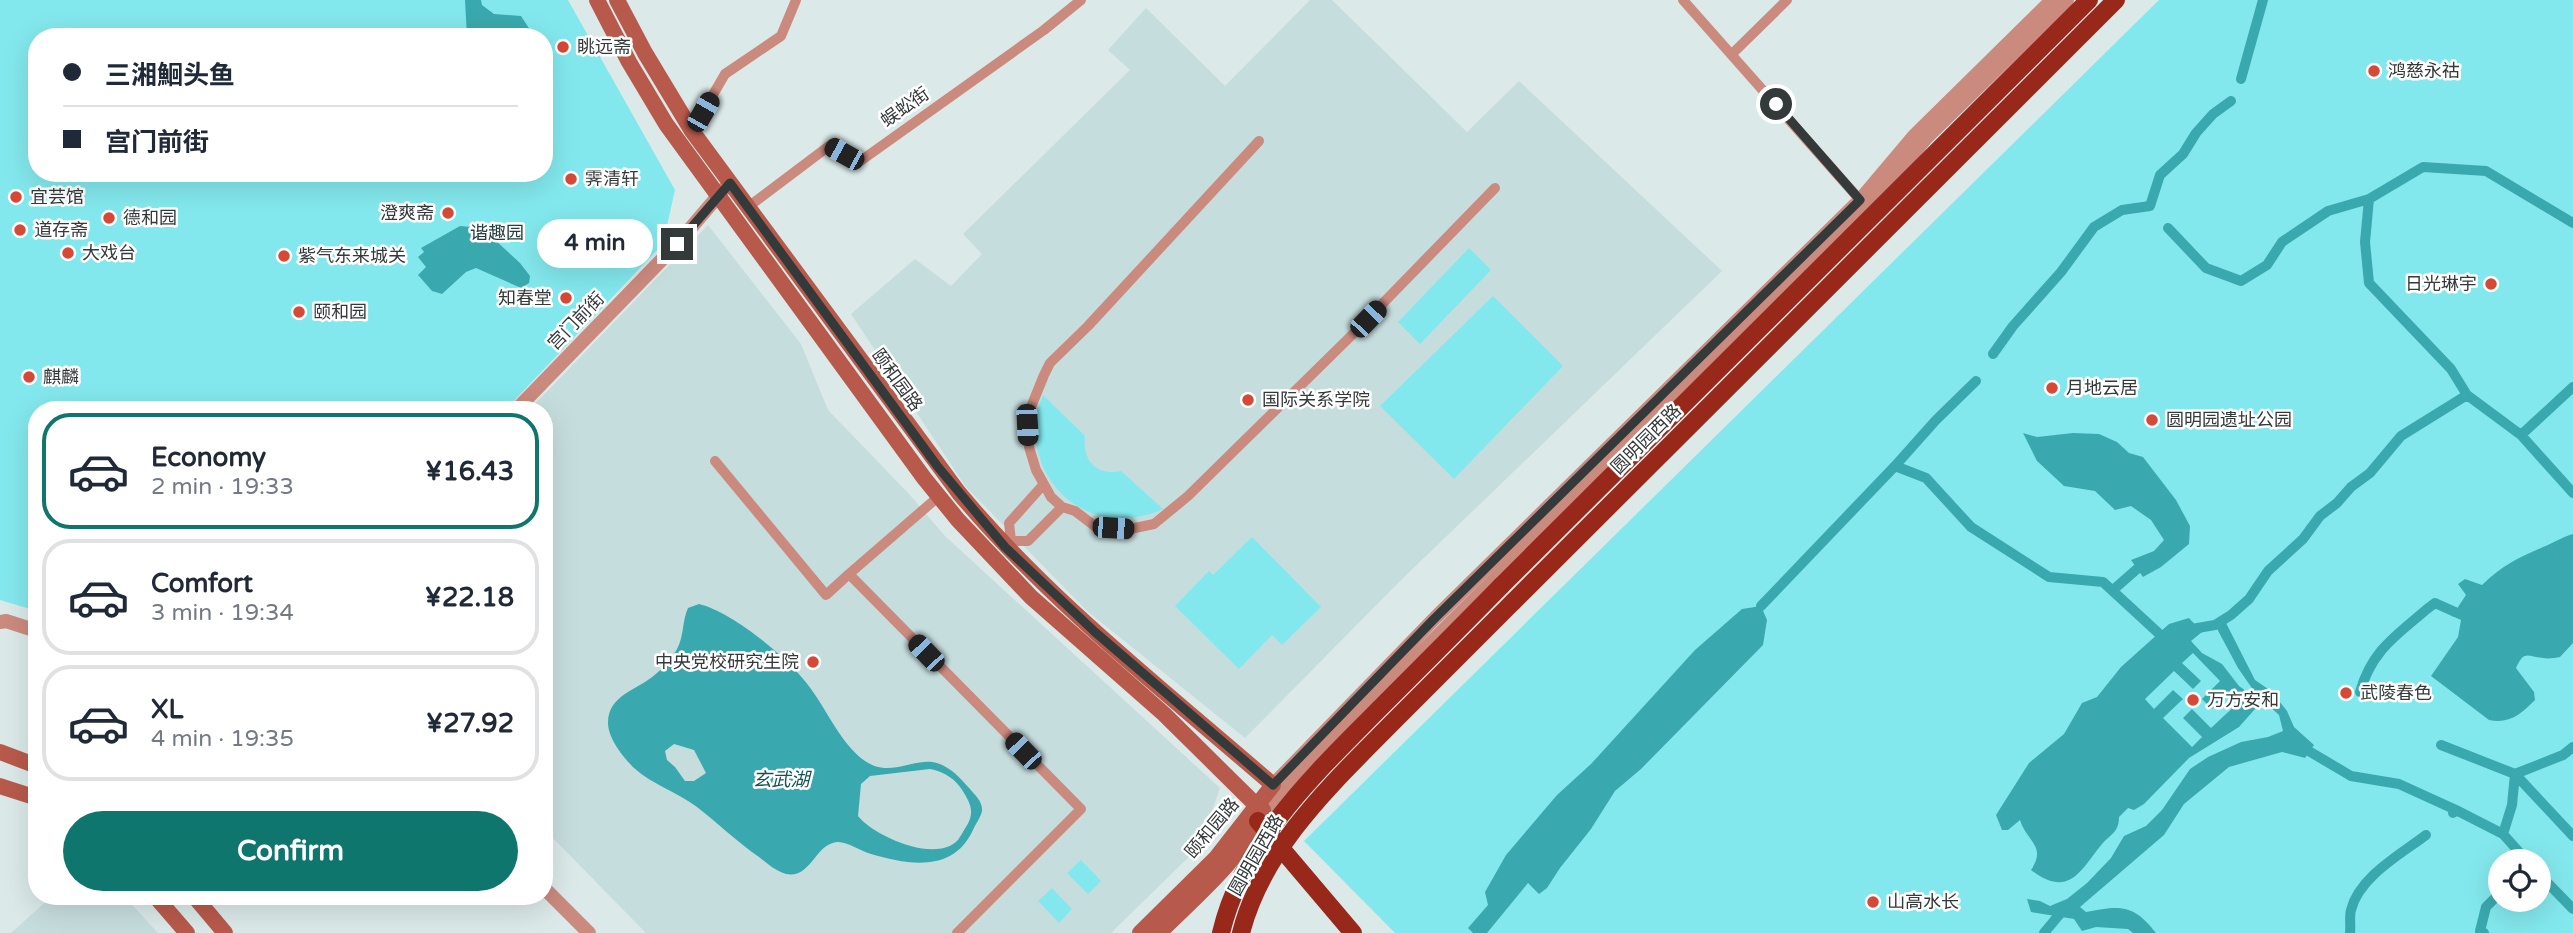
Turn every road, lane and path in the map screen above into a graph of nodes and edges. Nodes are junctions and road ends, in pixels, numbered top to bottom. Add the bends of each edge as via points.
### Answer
1 (597, 0) edge
2 (617, 0) edge
3 (796, 0) edge
4 (1081, 0) edge
5 (1682, 0) edge
6 (1787, 0) edge
7 (2052, 0) edge
8 (2116, 0) edge
9 (2080, 2) edge
10 (1732, 54) junction
11 (692, 131) junction
12 (1259, 141) dead end
13 (730, 183) junction
14 (1495, 188) dead end
15 (718, 195) junction
16 (1860, 200) junction
17 (748, 207) junction
18 (525, 401) edge
19 (715, 461) dead end
20 (1043, 485) junction
21 (938, 497) junction
22 (1062, 507) junction
23 (1008, 544) junction
24 (849, 574) junction
25 (0, 622) edge
26 (28, 628) edge
27 (0, 752) edge
28 (28, 763) edge
29 (1273, 785) junction
30 (0, 786) edge
31 (28, 795) edge
32 (1257, 813) junction
33 (553, 897) edge
34 (163, 905) edge
35 (202, 905) edge
36 (187, 933) edge
37 (225, 933) edge
38 (589, 933) edge
39 (957, 933) edge
40 (1140, 933) edge
41 (1160, 933) edge
42 (1221, 933) edge
43 (1241, 933) edge
44 (1353, 933) edge

1 - 15 main road, 颐和园路 via 666,124
2 - 11 main road, 颐和园路
3 - 11 street via 781,36 725,74
4 - 17 street, 蜈蚣街 via 859,162 829,146
5 - 10 street
6 - 10 street
7 - 16 street, 圆明园西路 via 1914,136
8 - 43 highway, 圆明园西路, bridge via 1325,791 1296,826 1252,900
9 - 32 street, 圆明园西路 via 1926,138 1856,219
9 - 42 highway, 圆明园西路, bridge via 1312,777 1279,815 1252,858
10 - 16 street
11 - 13 main road, 颐和园路
12 - 20 street via 1050,363 1027,425 1029,447
13 - 15 street, 宫门前街
13 - 17 main road, 颐和园路
14 - 22 street via 1352,335 1154,524 1130,529 1096,527
15 - 18 street, 宫门前街 via 677,244
15 - 21 main road, 颐和园路
16 - 29 street, 圆明园西路 via 1445,608
17 - 23 main road, 颐和园路 via 938,467
19 - 24 street via 826,595
20 - 22 street
20 - 23 street via 1009,523
21 - 24 street
21 - 32 main road, 颐和园路 via 1031,597 1164,714
22 - 23 street via 1028,541
23 - 29 main road, 颐和园路 via 1095,632
24 - 39 street via 1081,810
25 - 26 street
27 - 28 main road
29 - 32 main road
30 - 31 main road
32 - 40 main road, 颐和园路
32 - 41 main road, 颐和园路 via 1225,867
32 - 44 highway
33 - 38 street
34 - 36 main road
35 - 37 main road

